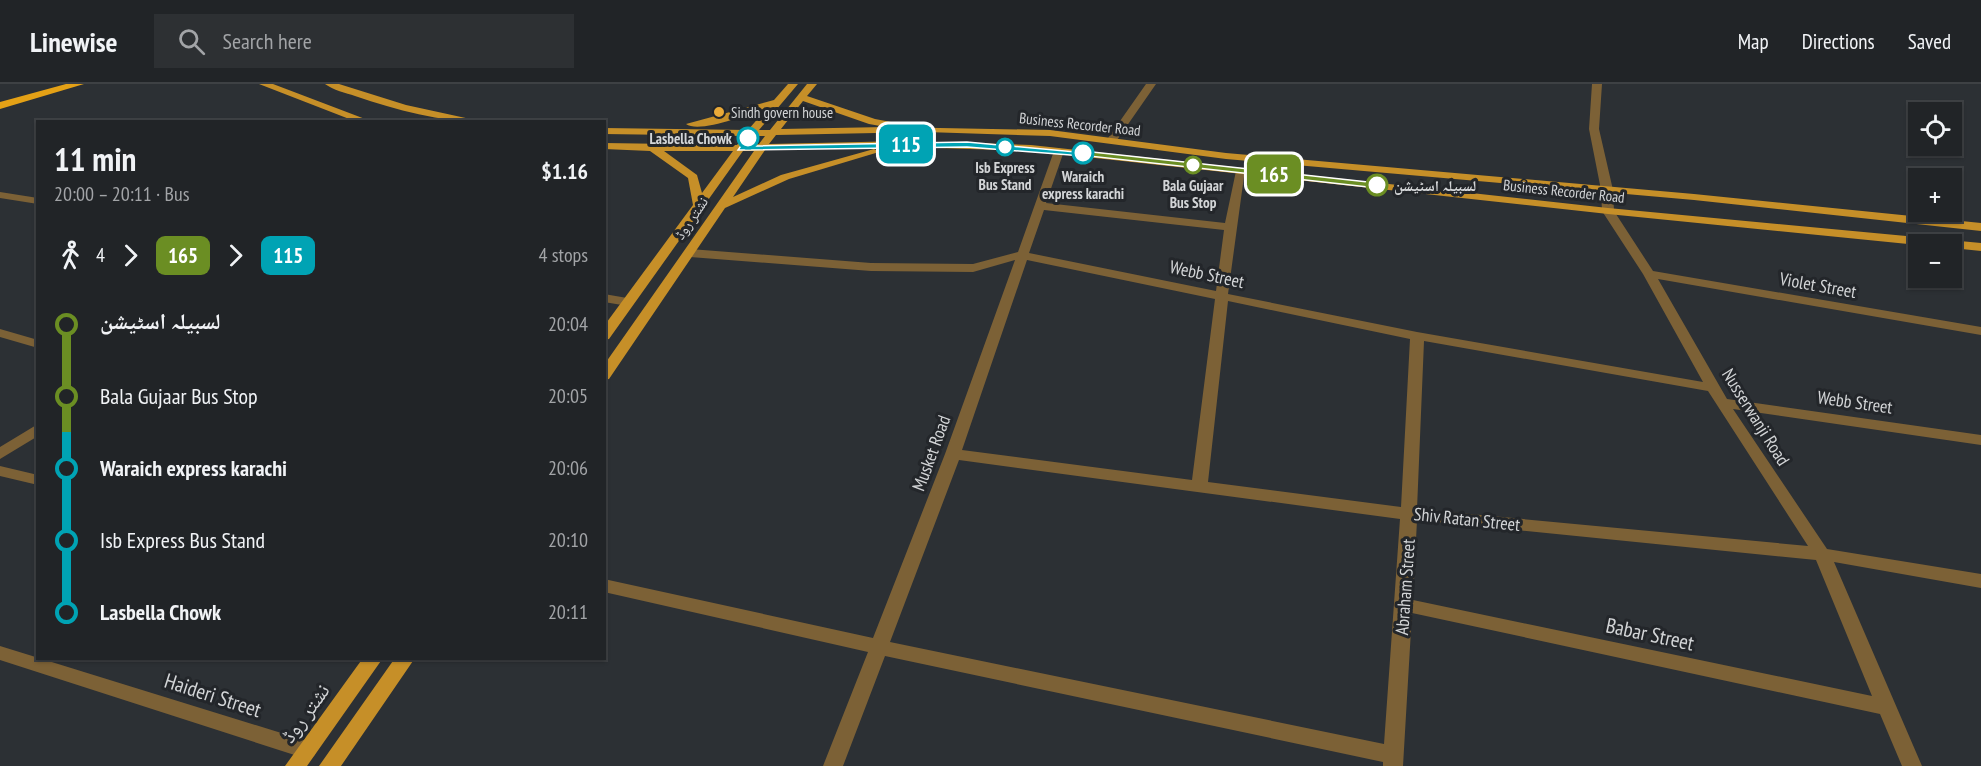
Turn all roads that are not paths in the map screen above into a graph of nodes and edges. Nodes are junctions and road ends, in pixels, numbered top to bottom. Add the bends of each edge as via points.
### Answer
1 (78, 84) edge
2 (264, 84) edge
3 (330, 84) edge
4 (793, 84) edge
5 (812, 84) edge
6 (1151, 84) edge
7 (1597, 84) edge
8 (802, 97) junction
9 (778, 102) junction
10 (0, 106) edge
11 (363, 120) edge
12 (465, 120) edge
13 (926, 129) junction
14 (606, 131) edge
15 (606, 131) edge
16 (751, 133) junction
17 (772, 133) junction
18 (1111, 141) junction
19 (906, 144) junction
20 (606, 146) edge
21 (651, 147) junction
22 (761, 148) junction
23 (741, 149) junction
24 (1059, 151) junction
25 (1241, 171) junction
26 (1607, 190) junction
27 (0, 195) edge
28 (36, 201) edge
29 (699, 206) junction
30 (722, 206) junction
31 (1039, 206) junction
32 (1608, 211) junction
33 (1230, 227) junction
34 (1981, 227) edge
35 (1981, 247) edge
36 (690, 253) junction
37 (1021, 255) junction
38 (1649, 274) junction
39 (606, 298) edge
40 (1223, 298) junction
41 (628, 302) junction
42 (1981, 331) edge
43 (0, 333) edge
44 (606, 333) edge
45 (1417, 336) junction
46 (36, 343) edge
47 (606, 372) edge
48 (1714, 388) junction
49 (1722, 402) junction
50 (36, 430) edge
51 (1981, 440) edge
52 (0, 454) edge
53 (953, 454) junction
54 (0, 471) edge
55 (36, 480) edge
56 (1199, 487) junction
57 (1409, 514) junction
58 (1822, 554) junction
59 (1981, 581) edge
60 (606, 585) edge
61 (1404, 605) junction
62 (879, 647) junction
63 (0, 653) edge
64 (373, 660) edge
65 (405, 660) edge
66 (1887, 707) junction
67 (301, 758) edge
68 (1393, 761) edge
69 (329, 766) edge
70 (833, 766) edge
71 (1912, 766) edge

1 - 10 highway
2 - 11 main road
3 - 12 main road via 366,98
4 - 9 main road, نشتر روڈ
5 - 8 main road, نشتر روڈ
6 - 18 street
7 - 26 street via 1594,129
8 - 13 main road via 873,122
8 - 17 main road, نشتر روڈ
9 - 14 main road via 711,122
9 - 16 main road, نشتر روڈ
13 - 17 main road, Business Recorder Road
13 - 18 main road, Business Recorder Road via 1050,134
15 - 16 main road, Business Recorder Road
16 - 17 main road, Business Recorder Road
16 - 23 main road, نشتر روڈ
17 - 22 main road, نشتر روڈ
18 - 26 main road, Business Recorder Road via 1226,156
19 - 22 main road, Business Recorder Road
19 - 24 main road, Business Recorder Road
19 - 30 main road via 785,177
20 - 21 main road, Business Recorder Road
21 - 23 main road, Business Recorder Road
21 - 29 main road via 693,177
22 - 23 main road, Business Recorder Road
22 - 30 main road, نشتر روڈ
23 - 29 main road, نشتر روڈ
24 - 25 main road, Business Recorder Road
24 - 31 street, Musket Road
25 - 32 main road, Business Recorder Road
25 - 33 street
26 - 32 street
26 - 34 main road, Business Recorder Road
27 - 28 street
29 - 41 main road, نشتر روڈ
30 - 36 main road, نشتر روڈ
31 - 33 street
31 - 37 street, Musket Road
32 - 35 main road, Business Recorder Road
32 - 38 street, Nusserwanji Road
33 - 40 street
36 - 37 street, Webb Street via 871,267 962,268
36 - 47 main road, نشتر روڈ
37 - 40 street, Webb Street
37 - 53 street, Musket Road
38 - 42 street, Violet Street
38 - 48 street, Nusserwanji Road
39 - 41 street
40 - 45 street, Webb Street
40 - 56 street
41 - 44 main road, نشتر روڈ
43 - 46 street
45 - 48 street, Webb Street
45 - 57 street, Abraham Street
48 - 49 street, Nusserwanji Road
49 - 51 street, Webb Street
49 - 58 street, Nusserwanji Road
50 - 52 street
53 - 56 street, Shiv Ratan Street
53 - 62 street, Musket Road
54 - 55 street
56 - 57 street, Shiv Ratan Street
57 - 58 street, Shiv Ratan Street
57 - 61 street, Abraham Street
58 - 59 street, Shiv Ratan Street
58 - 66 street, Nusserwanji Road
60 - 62 street
61 - 66 street, Babar Street
61 - 68 street, Abraham Street
62 - 68 street
62 - 70 street, Musket Road
63 - 67 street, Haideri Street
64 - 67 main road, نشتر روڈ
65 - 69 main road
66 - 71 street, Nusserwanji Road

